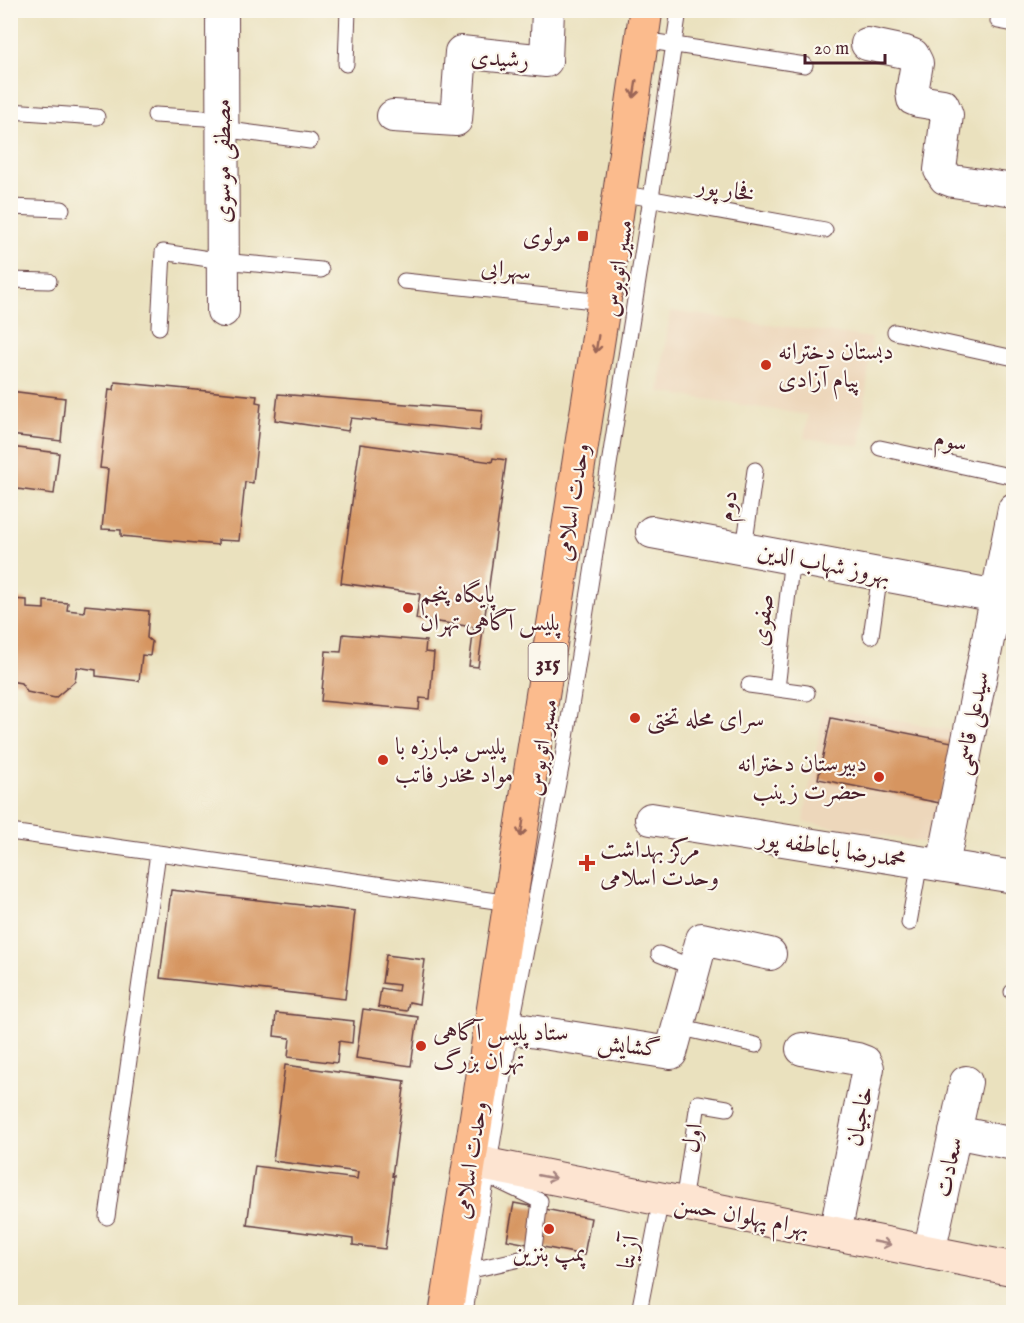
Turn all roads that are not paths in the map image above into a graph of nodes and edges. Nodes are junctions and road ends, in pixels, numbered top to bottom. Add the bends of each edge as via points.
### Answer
1 (222, 10) edge
2 (348, 10) edge
3 (548, 10) edge
4 (679, 10) edge
5 (654, 32) edge
6 (867, 44) dead end
7 (346, 64) dead end
8 (805, 65) dead end
9 (10, 111) edge
10 (155, 116) dead end
11 (393, 116) dead end
12 (97, 117) dead end
13 (222, 124) junction
14 (310, 141) dead end
15 (1014, 190) edge
16 (620, 193) junction
17 (651, 198) junction
18 (10, 207) edge
19 (62, 209) dead end
20 (825, 230) dead end
21 (222, 261) junction
22 (321, 270) dead end
23 (10, 280) edge
24 (49, 281) dead end
25 (404, 281) dead end
26 (604, 302) junction
27 (223, 311) dead end
28 (159, 327) dead end
29 (895, 332) dead end
30 (1014, 358) edge
31 (880, 448) dead end
32 (755, 470) dead end
33 (1014, 477) edge
34 (1012, 527) edge
35 (652, 532) dead end
36 (744, 549) junction
37 (792, 557) junction
38 (880, 574) junction
39 (996, 596) junction
40 (870, 636) dead end
41 (749, 685) dead end
42 (777, 689) junction
43 (807, 693) dead end
44 (651, 819) dead end
45 (10, 832) edge
46 (158, 853) junction
47 (931, 864) junction
48 (1014, 877) edge
49 (510, 903) junction
50 (909, 923) dead end
51 (659, 954) dead end
52 (770, 954) dead end
53 (694, 968) junction
54 (501, 1027) junction
55 (678, 1027) junction
56 (756, 1045) dead end
57 (802, 1048) dead end
58 (966, 1082) dead end
59 (727, 1108) dead end
60 (955, 1132) junction
61 (1014, 1144) edge
62 (482, 1166) junction
63 (672, 1201) junction
64 (106, 1217) dead end
65 (835, 1234) junction
66 (929, 1253) junction
67 (1014, 1269) edge
68 (471, 1270) junction
69 (453, 1308) edge
70 (639, 1312) edge

1 - 13 street, مصطفی موسوی
2 - 7 lane
3 - 11 street, رشیدی via 546,61 461,52 456,120
4 - 5 lane, مسیر اتوبوس
5 - 8 lane
5 -> 16 main road, وحدت اسلامی / 315
5 - 17 lane, مسیر اتوبوس
6 - 15 street via 912,55 917,63 913,99 943,105 946,115 940,171 945,178
9 - 12 lane
10 - 13 lane
13 - 14 lane
13 - 21 street, مصطفی موسوی
16 - 17 lane, فخار پور
16 - 26 main road, وحدت اسلامی / 315
17 - 20 lane, فخار پور
17 - 54 lane, مسیر اتوبوس via 563,757
18 - 19 lane
21 - 22 lane
21 - 27 street, مصطفی موسوی
21 - 28 lane via 163,252
23 - 24 lane
25 - 26 lane, سهرابی
26 -> 49 main road, وحدت اسلامی / 315
29 - 30 lane
31 - 33 lane, سوم
32 - 36 lane, دوم
34 - 39 street, سیدعلی قاسمی
35 - 36 street, بهروز شهاب الدین
36 - 37 street, بهروز شهاب الدین
37 - 38 street, بهروز شهاب الدین
37 - 42 lane, صفوی
38 - 39 street, بهروز شهاب الدین
38 - 40 lane
39 - 47 street, سیدعلی قاسمی
41 - 42 lane
42 - 43 lane
44 - 47 street, محمدرضا باعاطفه پور
45 - 46 lane
46 - 49 lane
46 - 64 lane
47 - 48 street, محمدرضا باعاطفه پور
47 - 50 lane
49 - 54 main road, وحدت اسلامی / 315
51 - 53 lane
52 - 53 street, گشایش via 702,939
53 - 55 street, گشایش
54 - 55 street, گشایش via 671,1053
54 - 62 main road, وحدت اسلامی / 315
55 - 56 lane, گشایش
57 - 65 street, خاجیان via 857,1059 868,1068
58 - 60 street, سعادت
59 - 63 lane, اول via 698,1103
60 - 61 street
60 - 66 street, سعادت
62 -> 63 street, بهرام پهلوان حسن
62 - 68 lane
62 - 68 lane via 540,1201 536,1239 533,1256
62 - 69 main road, وحدت اسلامی / 315
63 - 65 street, بهرام پهلوان حسن
63 - 70 lane, آزیتا
65 -> 66 street, بهرام پهلوان حسن
66 - 67 street, بهرام پهلوان حسن
68 - 69 lane

